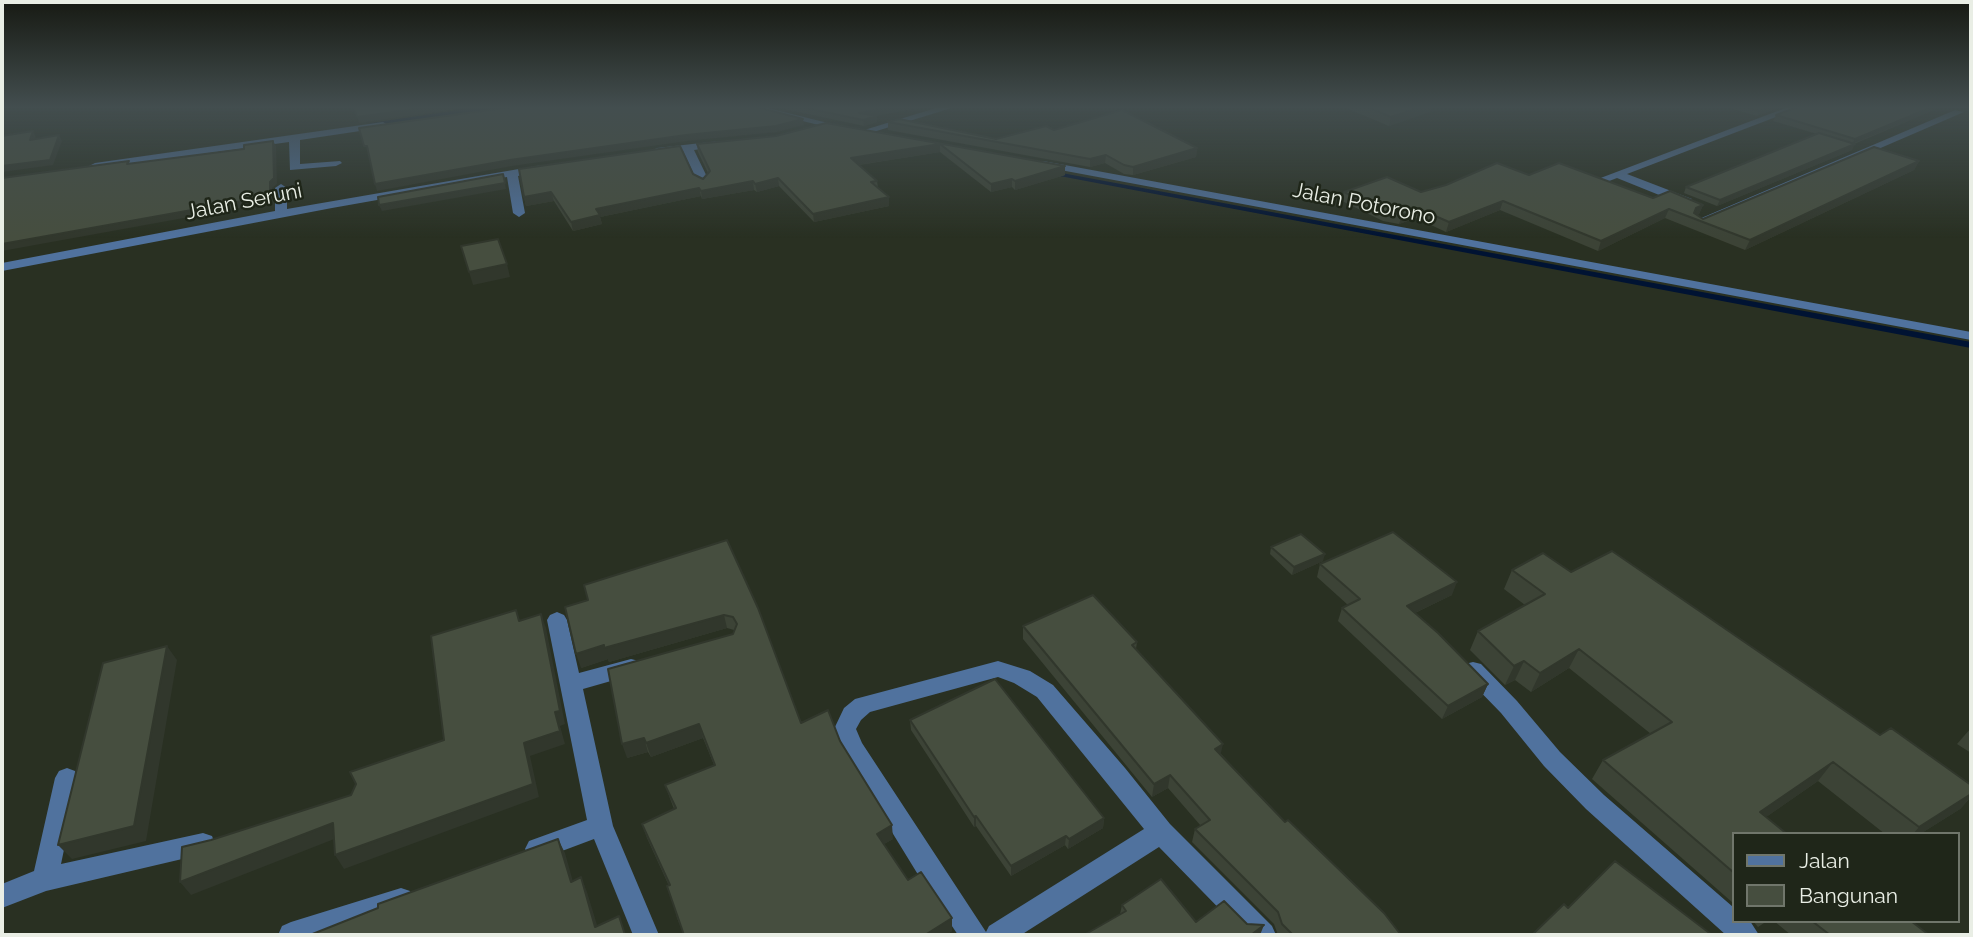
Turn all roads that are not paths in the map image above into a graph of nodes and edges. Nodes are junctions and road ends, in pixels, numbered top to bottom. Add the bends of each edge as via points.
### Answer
1 (205, 151) edge
2 (295, 151) edge
3 (658, 151) edge
4 (689, 151) edge
5 (1679, 151) edge
6 (1871, 151) edge
7 (648, 152) edge
8 (1030, 162) edge
9 (336, 163) dead end
10 (550, 167) edge
11 (84, 168) edge
12 (512, 172) junction
13 (1616, 174) junction
14 (703, 181) edge
15 (1595, 182) edge
16 (281, 188) dead end
17 (519, 213) dead end
18 (1715, 213) junction
19 (281, 214) junction
20 (1698, 222) edge
21 (2, 267) edge
22 (1971, 336) edge
23 (557, 620) dead end
24 (1454, 650) edge
25 (649, 662) edge
26 (570, 684) junction
27 (67, 778) dead end
28 (601, 826) junction
29 (1161, 832) junction
30 (221, 840) edge
31 (511, 859) edge
32 (45, 879) junction
33 (421, 892) edge
34 (2, 896) edge
35 (1731, 922) edge
36 (1732, 923) edge
37 (291, 935) edge
38 (646, 935) edge
39 (974, 935) edge
40 (998, 935) edge
41 (1263, 935) edge
42 (1746, 935) edge

1 - 11 street
2 - 9 street via 294,168
3 - 7 street
4 - 14 street
5 - 13 street
6 - 18 street
8 - 22 street, Jalan Potorono
10 - 12 street, Jalan Seruni
12 - 17 street
12 - 19 street, Jalan Seruni
13 - 15 street
13 - 18 street
16 - 19 street
18 - 20 street
19 - 21 street, Jalan Seruni
23 - 26 street
24 - 35 street via 1595,802
25 - 26 street
26 - 28 street
27 - 32 street
28 - 31 street
28 - 38 street
29 - 39 street via 1045,691 1022,677 998,669 863,705 845,729 852,747
29 - 40 street
29 - 41 street
30 - 32 street
32 - 34 street
33 - 37 street
36 - 42 street

